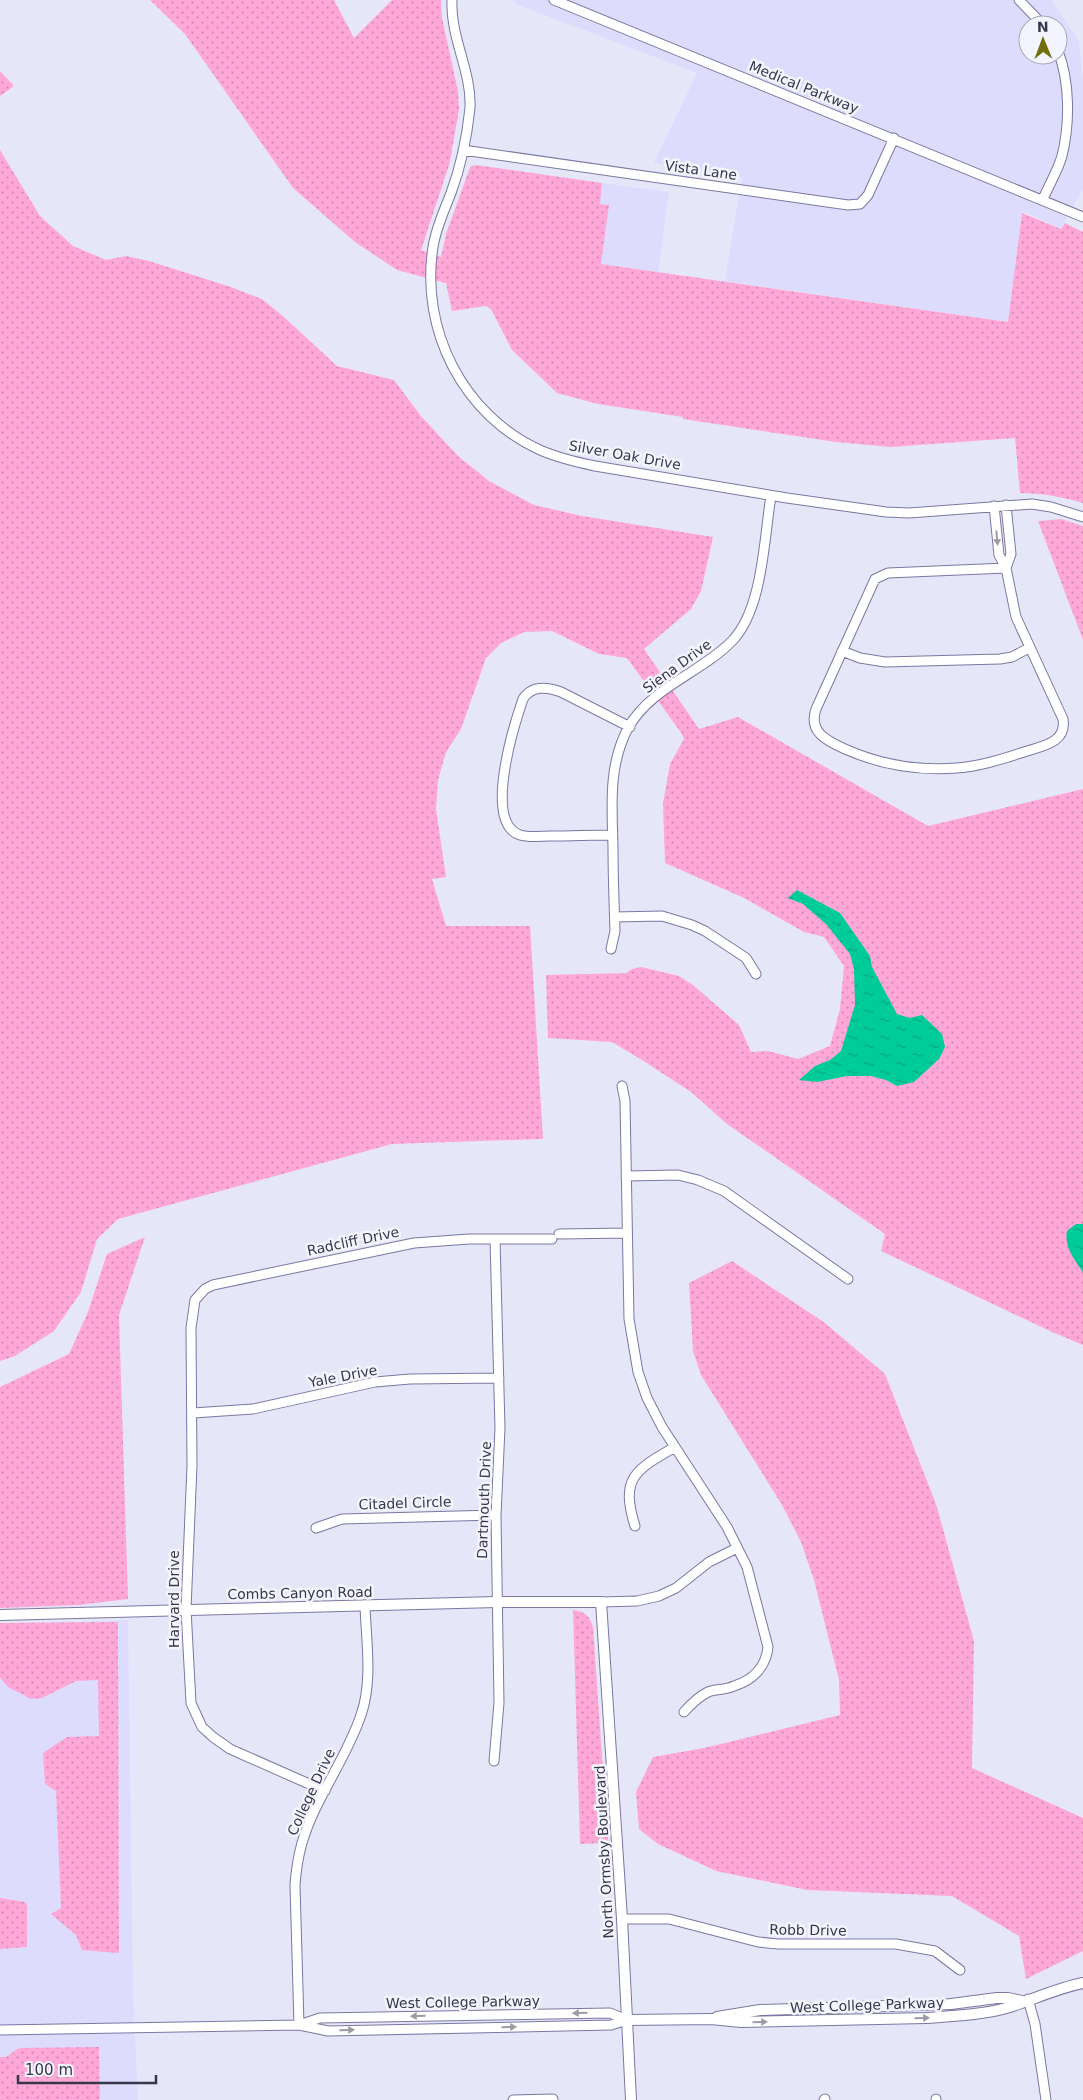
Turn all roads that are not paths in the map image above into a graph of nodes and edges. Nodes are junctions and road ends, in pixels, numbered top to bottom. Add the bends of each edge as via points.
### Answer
1 (452, 0) edge
2 (554, 0) edge
3 (1019, 0) edge
4 (1033, 15) edge
5 (1064, 65) edge
6 (894, 138) junction
7 (463, 150) junction
8 (1043, 199) junction
9 (1083, 216) edge
10 (771, 496) junction
11 (1006, 505) junction
12 (994, 506) junction
13 (1083, 517) edge
14 (1006, 568) junction
15 (1029, 648) junction
16 (842, 651) junction
17 (630, 726) junction
18 (612, 835) junction
19 (615, 916) junction
20 (611, 949) dead end
21 (756, 974) dead end
22 (622, 1086) dead end
23 (626, 1176) junction
24 (627, 1233) junction
25 (495, 1239) junction
26 (848, 1279) dead end
27 (191, 1328) joint
28 (499, 1378) junction
29 (193, 1413) junction
30 (675, 1447) junction
31 (496, 1515) junction
32 (635, 1526) dead end
33 (316, 1528) dead end
34 (737, 1548) junction
35 (496, 1602) junction
36 (602, 1602) junction
37 (365, 1605) junction
38 (186, 1609) junction
39 (0, 1615) edge
40 (684, 1712) dead end
41 (494, 1762) dead end
42 (325, 1791) junction
43 (622, 1919) junction
44 (960, 1970) dead end
45 (1083, 1973) edge
46 (1083, 1983) edge
47 (1072, 1985) junction
48 (1025, 2000) junction
49 (627, 2020) junction
50 (299, 2025) junction
51 (0, 2030) edge
52 (553, 2099) dead end
53 (513, 2100) edge
54 (631, 2100) edge
55 (1046, 2100) edge

1 - 7 street, Silver Oak Drive via 469,97
2 - 6 street, Medical Parkway
3 - 4 street
5 - 8 street via 1067,103 1062,157
6 - 7 street, Vista Lane via 868,195 860,204 848,205
6 - 8 street, Medical Parkway
7 - 10 street, Silver Oak Drive via 439,223 431,277 438,332 452,366 470,395 512,434 568,461
8 - 9 street, Medical Parkway
10 - 12 street, Silver Oak Drive via 886,512
10 - 17 street, Siena Drive via 757,591 734,639 662,692
11 - 12 street, Silver Oak Drive
11 - 13 street, Silver Oak Drive via 1032,504
11 - 14 street via 1011,554
12 -> 14 street via 999,555
14 - 15 street via 1013,605
14 - 16 street via 883,574 872,583
15 - 16 street via 1000,659 885,662 871,661
15 - 16 street via 1063,719 1060,737 1053,743 1000,760 941,769 909,768 879,761 829,742 818,733 814,714
17 - 18 street, Siena Drive via 619,750 612,779
17 - 18 street via 561,692 536,688 524,699 505,766 505,821 514,832 530,837
18 - 19 street, Siena Drive
19 - 20 street, Siena Drive
19 - 21 street via 662,916 692,925 746,958
22 - 23 street
23 - 24 street
23 - 26 street via 678,1175 724,1191
24 - 25 street, Radcliff Drive
24 - 30 street via 629,1319 638,1372 647,1398
25 - 27 street, Radcliff Drive via 414,1242 213,1285 195,1300
25 - 28 street, Dartmouth Drive
27 - 29 street, Harvard Drive
28 - 29 street, Yale Drive via 375,1382 253,1409
28 - 31 street, Dartmouth Drive
29 - 38 street, Harvard Drive
30 - 32 street via 644,1465 634,1478 628,1504
30 - 34 street
31 - 33 street, Citadel Circle via 342,1519
31 - 35 street, Dartmouth Drive
34 - 36 street via 709,1562 676,1588 659,1596 636,1601
34 - 40 street via 755,1594 768,1647 767,1659 750,1678 734,1687 710,1691
35 - 36 street, Combs Canyon Road
35 - 37 street, Combs Canyon Road
35 - 41 street, Dartmouth Drive via 499,1703
36 - 43 street, North Ormsby Boulevard
37 - 38 street, Combs Canyon Road
37 - 42 street, College Drive via 366,1700
38 - 39 street, Combs Canyon Road
38 - 42 street, Harvard Drive via 191,1703 202,1727 230,1749
42 - 50 street, College Drive via 302,1842 295,1885
43 - 44 street, Robb Drive via 669,1919 758,1942 778,1944 912,1946 934,1951
43 - 49 street, North Ormsby Boulevard
45 - 47 street, West College Parkway
46 - 47 street, West College Parkway
47 - 48 street, West College Parkway
48 - 49 street, West College Parkway via 997,1998 951,2004 760,2010 711,2019
48 - 55 street via 1035,2024
49 - 50 street, West College Parkway via 611,2025 328,2031
49 - 54 street, North Ormsby Boulevard
50 - 51 street, West College Parkway
52 - 53 street

